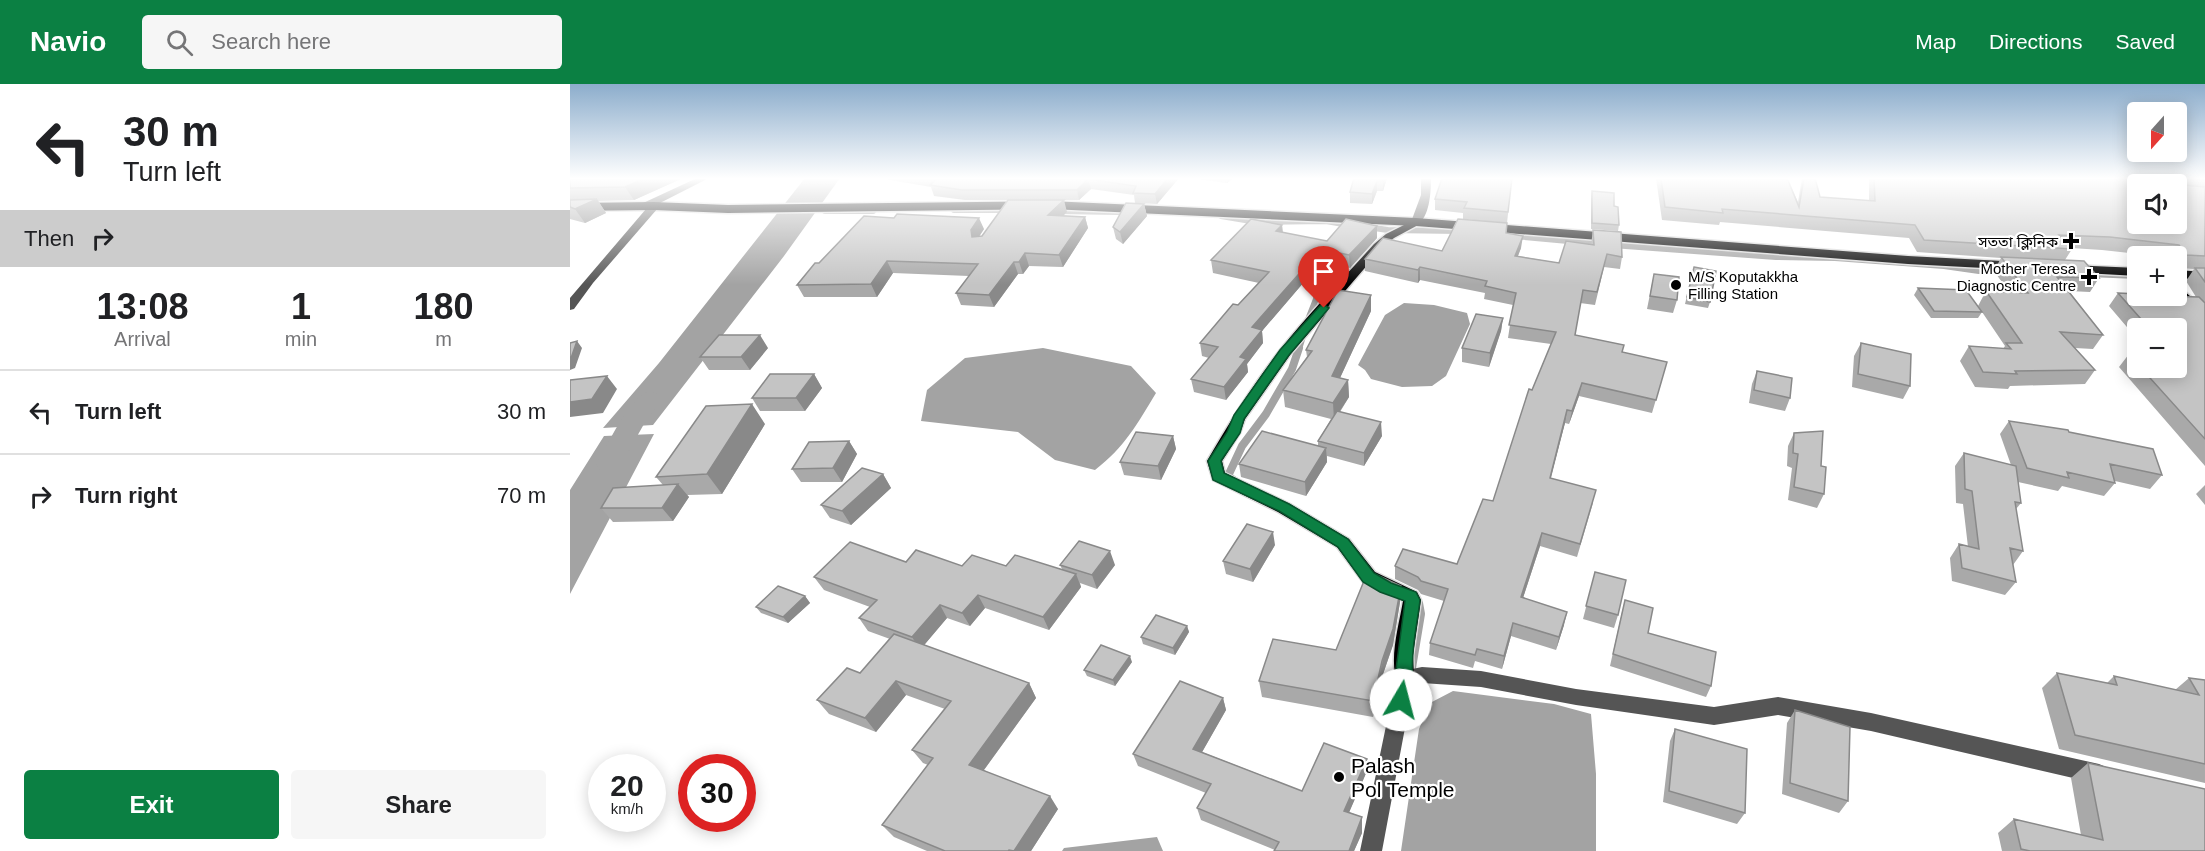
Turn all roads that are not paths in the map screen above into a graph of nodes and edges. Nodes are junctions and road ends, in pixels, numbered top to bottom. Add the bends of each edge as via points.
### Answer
1 (643, 214) edge
2 (1234, 214) edge
3 (1419, 214) edge
4 (1416, 222) junction
5 (2034, 267) edge
6 (2057, 268) edge
7 (2127, 271) edge
8 (2187, 275) edge
9 (2205, 276) edge
10 (2187, 298) edge
11 (570, 306) edge
12 (2205, 316) edge
13 (1405, 678) junction
14 (2119, 778) edge
15 (1371, 851) edge

1 - 11 street
2 - 4 highway
3 - 4 street
4 - 5 highway
4 - 13 main road via 1378,246 1291,345 1238,418 1214,461 1218,476 1343,543 1369,577 1411,597
6 - 7 highway
8 - 9 highway
10 - 12 main road
13 - 14 street via 1422,675 1481,679 1714,716 1778,706 1871,722
13 - 15 street

